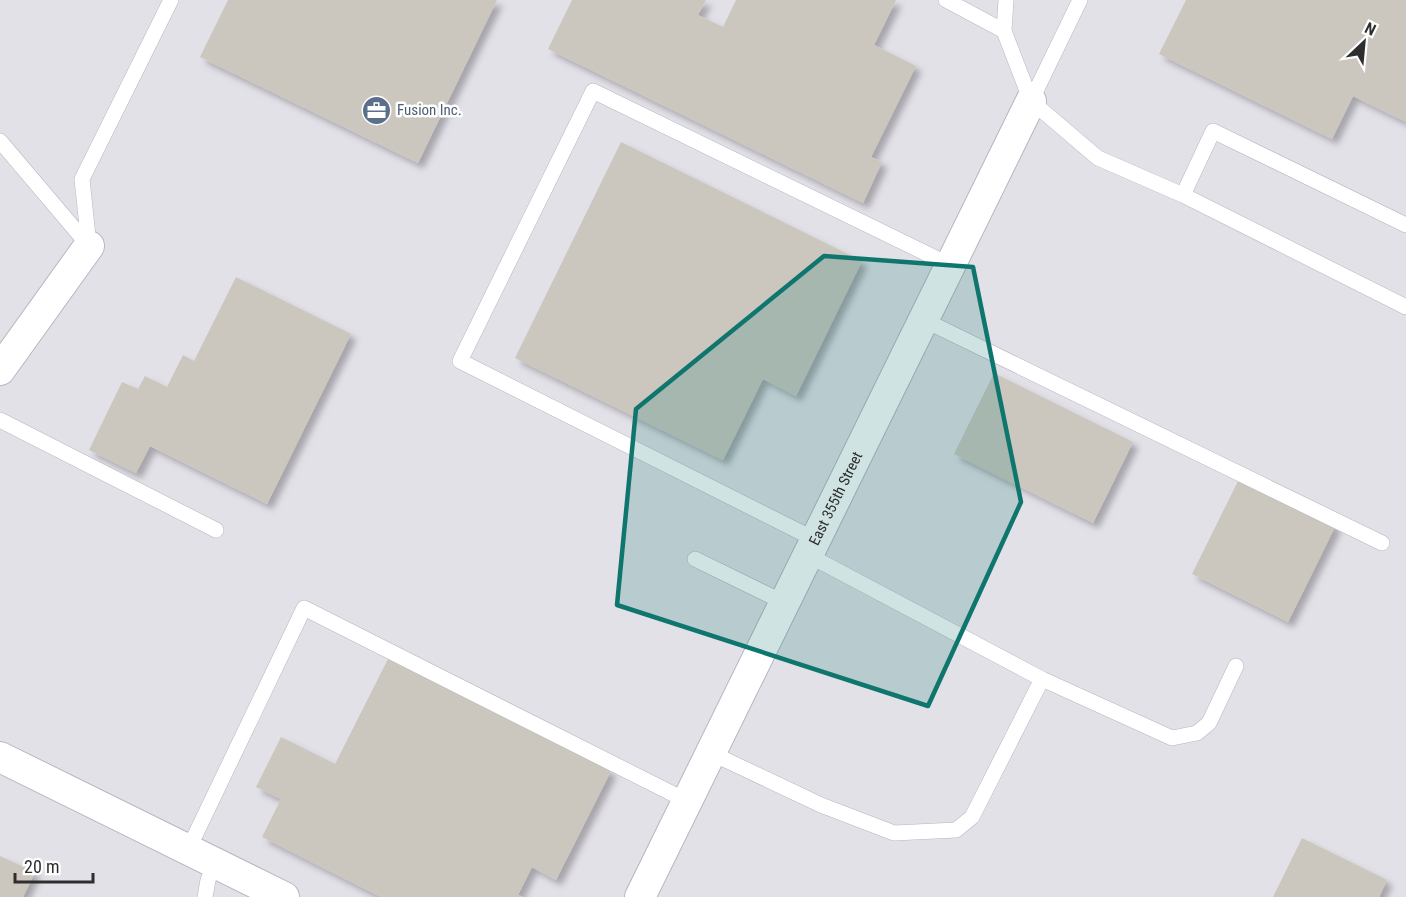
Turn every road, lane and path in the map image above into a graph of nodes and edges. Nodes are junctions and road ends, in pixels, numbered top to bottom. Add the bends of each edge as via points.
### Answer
1 (171, 0) edge
2 (946, 0) edge
3 (1006, 0) edge
4 (1080, 0) edge
5 (1004, 31) junction
6 (1031, 101) junction
7 (0, 141) edge
8 (1183, 195) junction
9 (1406, 225) edge
10 (89, 246) junction
11 (950, 266) junction
12 (1406, 307) edge
13 (924, 320) junction
14 (0, 370) edge
15 (0, 420) edge
16 (216, 530) dead end
17 (1382, 543) dead end
18 (812, 547) junction
19 (695, 559) dead end
20 (785, 603) junction
21 (1236, 666) dead end
22 (1042, 679) junction
23 (711, 753) junction
24 (0, 757) edge
25 (687, 801) junction
26 (189, 850) junction
27 (215, 863) junction
28 (205, 897) edge
29 (284, 897) edge
30 (640, 897) edge

1 - 10 lane via 82,179
2 - 5 lane
3 - 5 lane
4 - 6 lane
5 - 6 lane
6 - 8 lane via 1098,158
6 - 11 street, East 355th Street
7 - 10 lane
8 - 9 lane via 1213,131
8 - 12 lane
10 - 14 street
11 - 13 street, East 355th Street
11 - 18 lane via 593,91 460,361
13 - 17 lane
13 - 18 street, East 355th Street
15 - 16 lane
18 - 20 street, East 355th Street
18 - 22 lane
19 - 20 lane
20 - 23 street, East 355th Street
21 - 22 lane via 1209,723 1197,733 1172,738
22 - 23 lane via 972,817 956,830 894,833 821,805
23 - 25 street, East 355th Street
24 - 26 street
25 - 26 lane via 304,608
25 - 30 street, East 355th Street
26 - 27 street
27 - 28 lane
27 - 29 street

